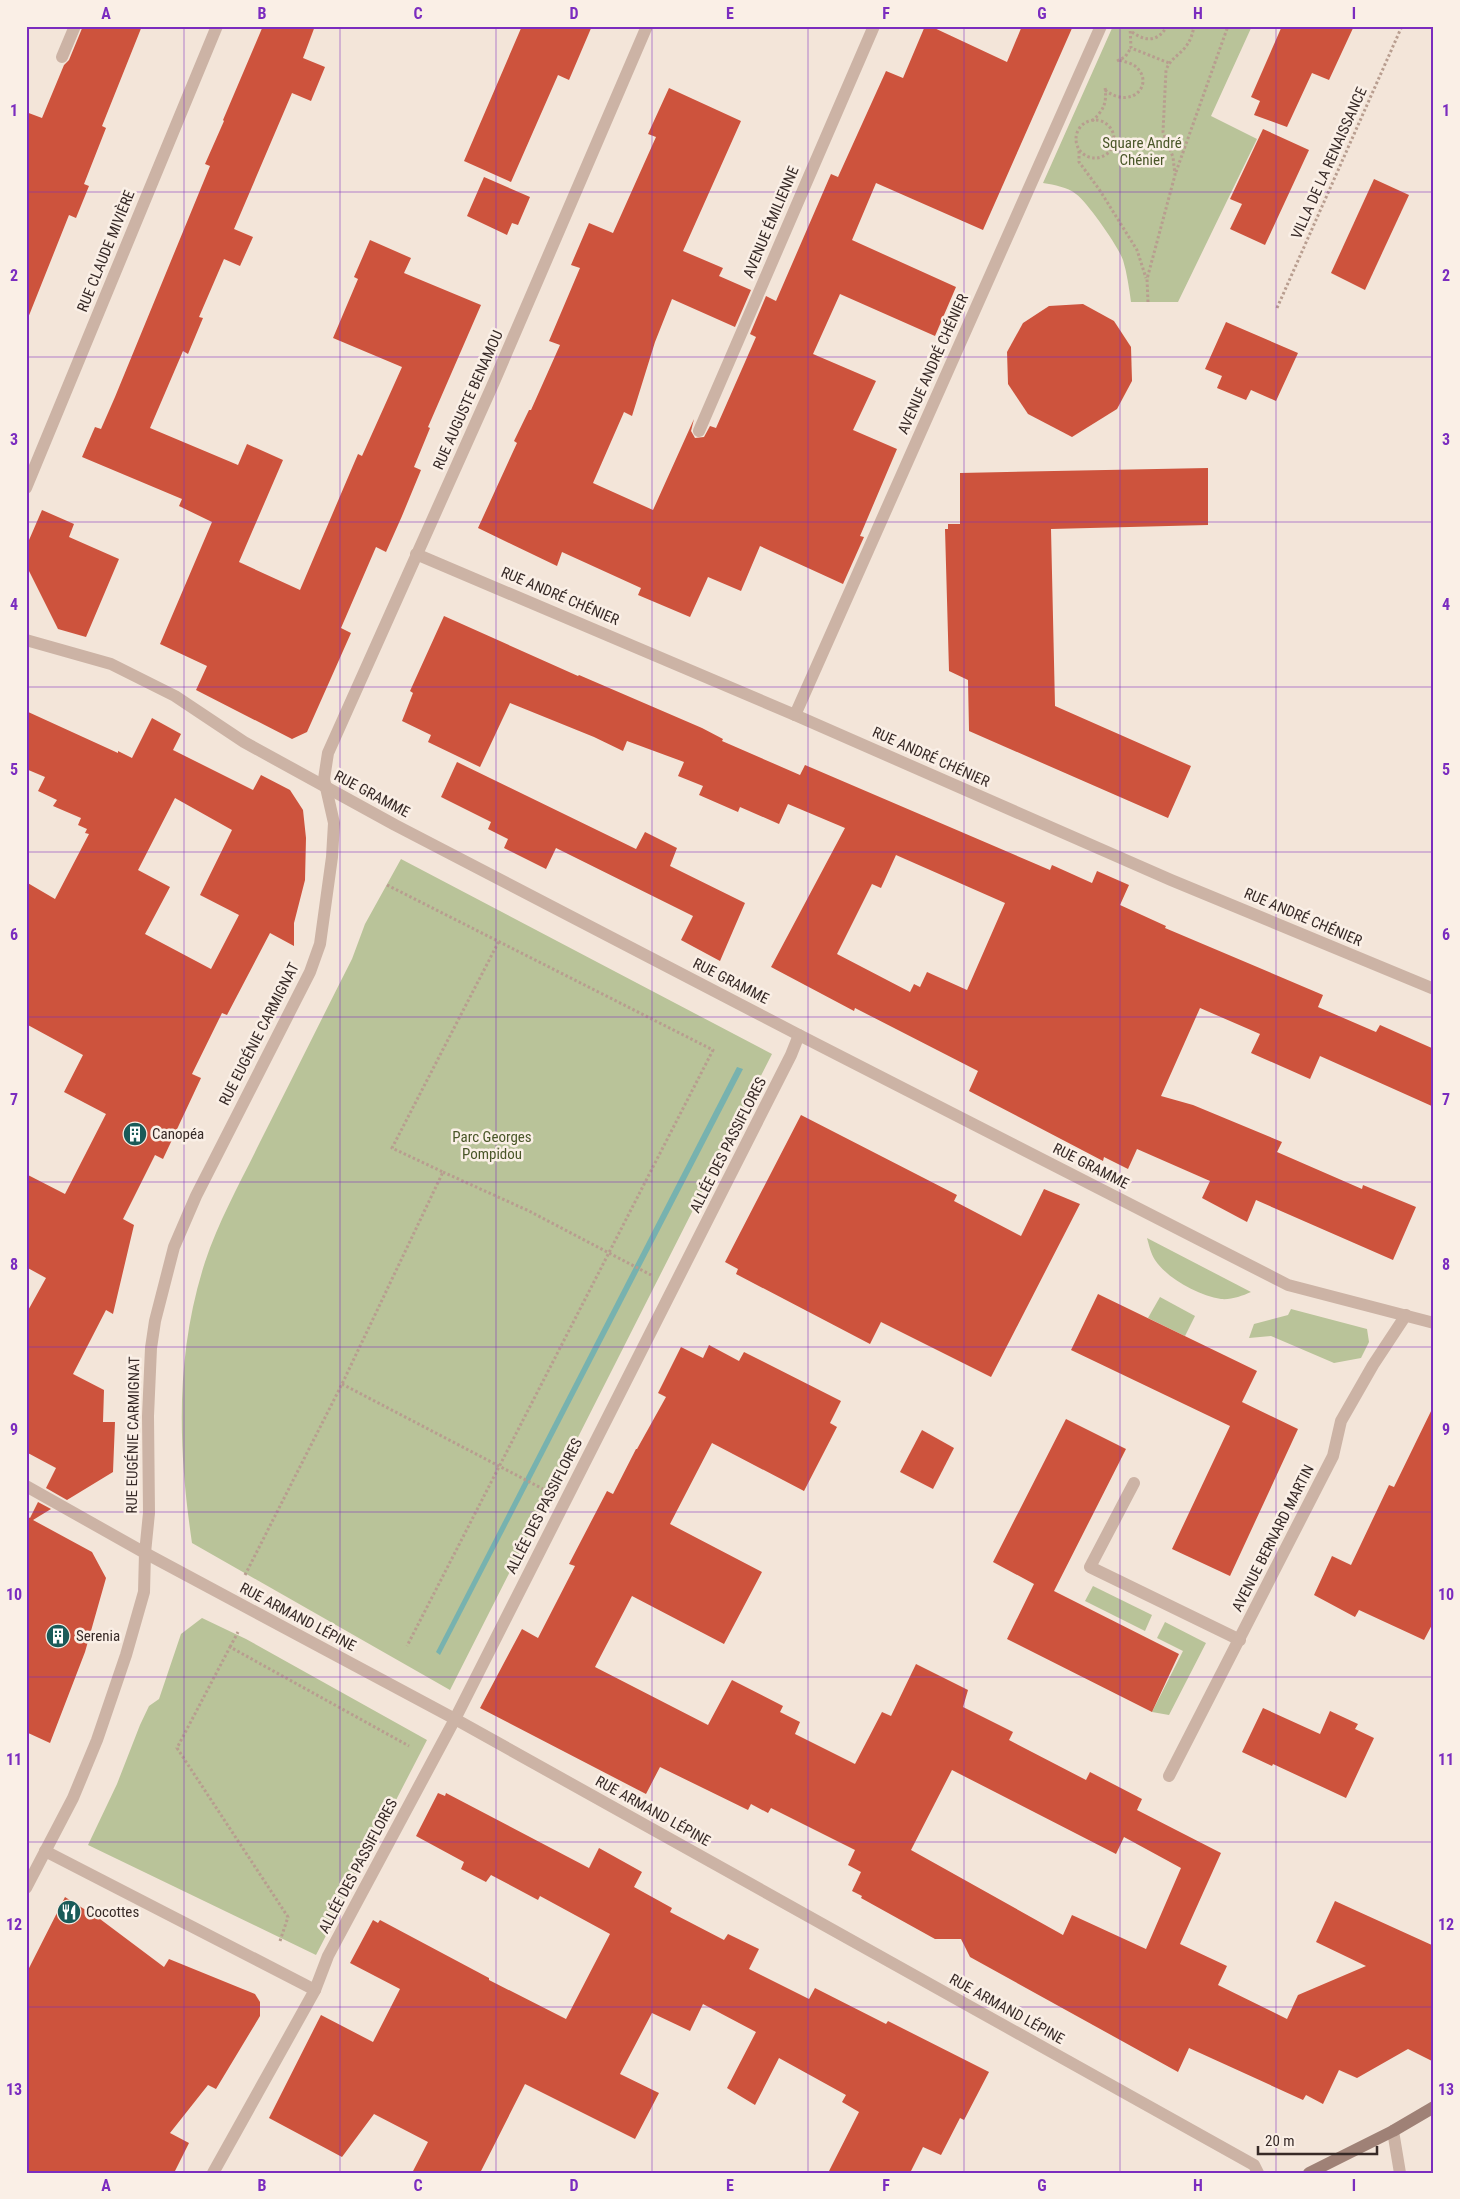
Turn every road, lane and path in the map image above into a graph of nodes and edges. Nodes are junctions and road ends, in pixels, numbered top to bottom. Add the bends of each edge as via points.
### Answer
1 (75, 26) edge
2 (217, 26) edge
3 (647, 26) edge
4 (874, 26) edge
5 (1101, 26) edge
6 (1130, 26) edge
7 (1167, 26) edge
8 (1194, 26) edge
9 (1228, 26) edge
10 (1402, 26) edge
11 (1132, 32) junction
12 (1131, 48) junction
13 (62, 57) dead end
14 (1169, 62) junction
15 (1104, 82) dead end
16 (1105, 90) junction
17 (1092, 121) junction
18 (1079, 151) junction
19 (1175, 175) junction
20 (1147, 279) junction
21 (1148, 302) dead end
22 (1277, 308) dead end
23 (698, 431) dead end
24 (26, 488) edge
25 (416, 554) junction
26 (26, 640) edge
27 (795, 715) junction
28 (326, 788) junction
29 (387, 885) dead end
30 (499, 941) junction
31 (1434, 989) edge
32 (799, 1035) junction
33 (443, 1172) junction
34 (608, 1254) junction
35 (639, 1270) dead end
36 (1406, 1315) junction
37 (1434, 1323) edge
38 (342, 1384) junction
39 (501, 1466) junction
40 (529, 1482) dead end
41 (1134, 1483) dead end
42 (26, 1486) edge
43 (145, 1553) junction
44 (231, 1599) junction
45 (1240, 1640) junction
46 (407, 1646) dead end
47 (455, 1719) junction
48 (434, 1759) junction
49 (1169, 1776) dead end
50 (45, 1851) junction
51 (26, 1888) edge
52 (269, 1967) junction
53 (315, 1990) junction
54 (1434, 2107) edge
55 (1393, 2131) junction
56 (213, 2173) edge
57 (1258, 2173) edge
58 (1308, 2173) edge
59 (1400, 2173) edge

1 - 13 street
2 - 24 street, RUE CLAUDE MIVIÈRE
3 - 25 street, RUE AUGUSTE BENAMOU via 498,373
4 - 23 street, AVENUE ÉMILIENNE
5 - 27 street, AVENUE ANDRÉ CHÉNIER
6 - 11 path
7 - 11 path via 1157,38 1148,40
8 - 14 path via 1185,50
9 - 19 path
10 - 22 path, VILLA DE LA RENAISSANCE
11 - 12 path
12 - 14 path
12 - 16 path via 1118,60 1139,71 1142,87 1130,98 1121,98
14 - 19 path via 1162,118
15 - 16 path
16 - 17 path via 1103,111
17 - 18 path via 1077,129 1075,144
17 - 18 path via 1100,121 1109,127 1115,135 1114,146 1103,156 1086,156
18 - 20 path via 1079,162 1137,250
19 - 20 path
20 - 21 path
25 - 27 street, RUE ANDRÉ CHÉNIER
25 - 28 street, RUE AUGUSTE BENAMOU via 328,753
26 - 28 street, RUE GRAMME via 111,664 175,696 244,742
27 - 31 street, RUE ANDRÉ CHÉNIER via 1171,880
28 - 32 street, RUE GRAMME
28 - 43 street, RUE EUGÉNIE CARMIGNAT via 334,823 320,944 310,972 196,1196 174,1247 155,1321 149,1384 149,1513
29 - 30 path
30 - 33 path via 392,1148
30 - 34 path via 713,1050
32 - 36 street, RUE GRAMME via 1288,1284
32 - 47 street, ALLÉE DES PASSIFLORES
33 - 34 path
33 - 38 path
34 - 35 path
34 - 39 path
36 - 37 street, RUE GRAMME
36 - 45 street, AVENUE BERNARD MARTIN via 1341,1421 1332,1456
38 - 39 path
38 - 44 path
39 - 40 path
39 - 46 path
41 - 45 street via 1090,1567
42 - 43 street, RUE ARMAND LÉPINE
43 - 44 street, RUE ARMAND LÉPINE
43 - 50 street, RUE EUGÉNIE CARMIGNAT via 144,1592 112,1700 73,1798
44 - 47 street, RUE ARMAND LÉPINE
45 - 49 street, AVENUE BERNARD MARTIN
47 - 48 street, ALLÉE DES PASSIFLORES
47 - 57 street, RUE ARMAND LÉPINE via 1254,2165
48 - 52 path via 230,1647 176,1748 288,1917
48 - 53 street, ALLÉE DES PASSIFLORES via 328,1956
50 - 51 street, RUE EUGÉNIE CARMIGNAT
50 - 52 street
52 - 53 street
53 - 56 street, ALLÉE DES PASSIFLORES
54 - 55 main road
55 - 58 main road
55 - 59 street

